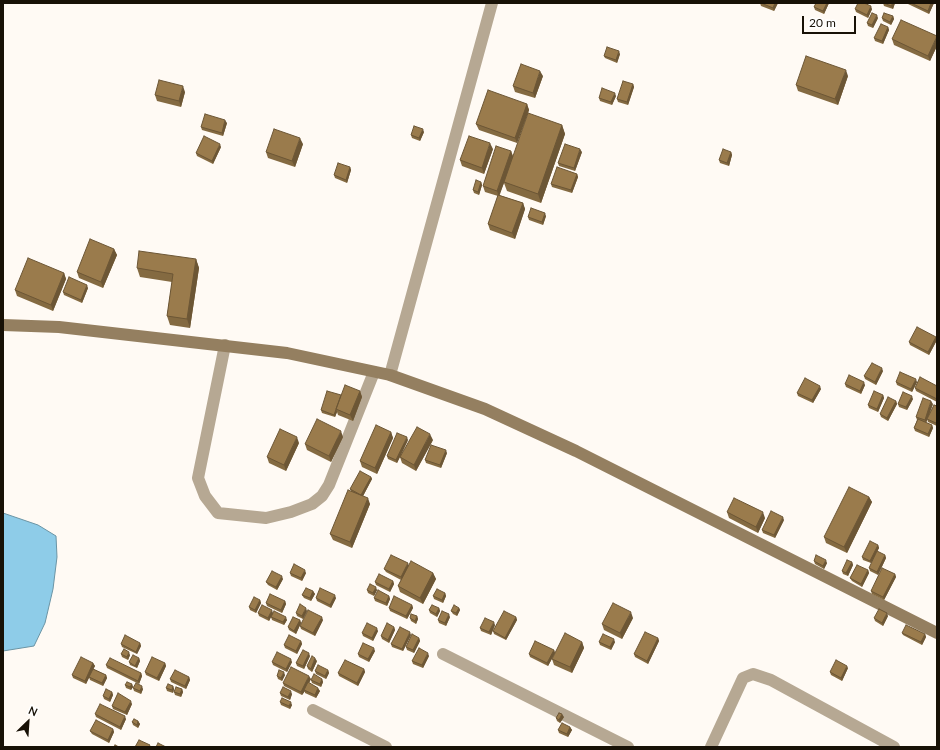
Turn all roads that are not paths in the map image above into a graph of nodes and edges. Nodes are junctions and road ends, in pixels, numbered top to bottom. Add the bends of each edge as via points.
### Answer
1 (492, 3) edge
2 (3, 325) edge
3 (225, 345) junction
4 (374, 372) junction
5 (390, 375) junction
6 (937, 633) edge
7 (443, 654) dead end
8 (313, 710) dead end
9 (386, 747) edge
10 (628, 747) edge
11 (711, 747) edge
12 (894, 747) edge

1 - 5 street
2 - 3 main road via 59,327
3 - 4 main road via 287,353
3 - 4 street via 198,478 205,496 218,513 266,518 312,504 322,496 329,486
4 - 5 main road
5 - 6 main road via 485,409 576,451
7 - 10 street
8 - 9 street
11 - 12 street via 743,678 753,674 771,680

